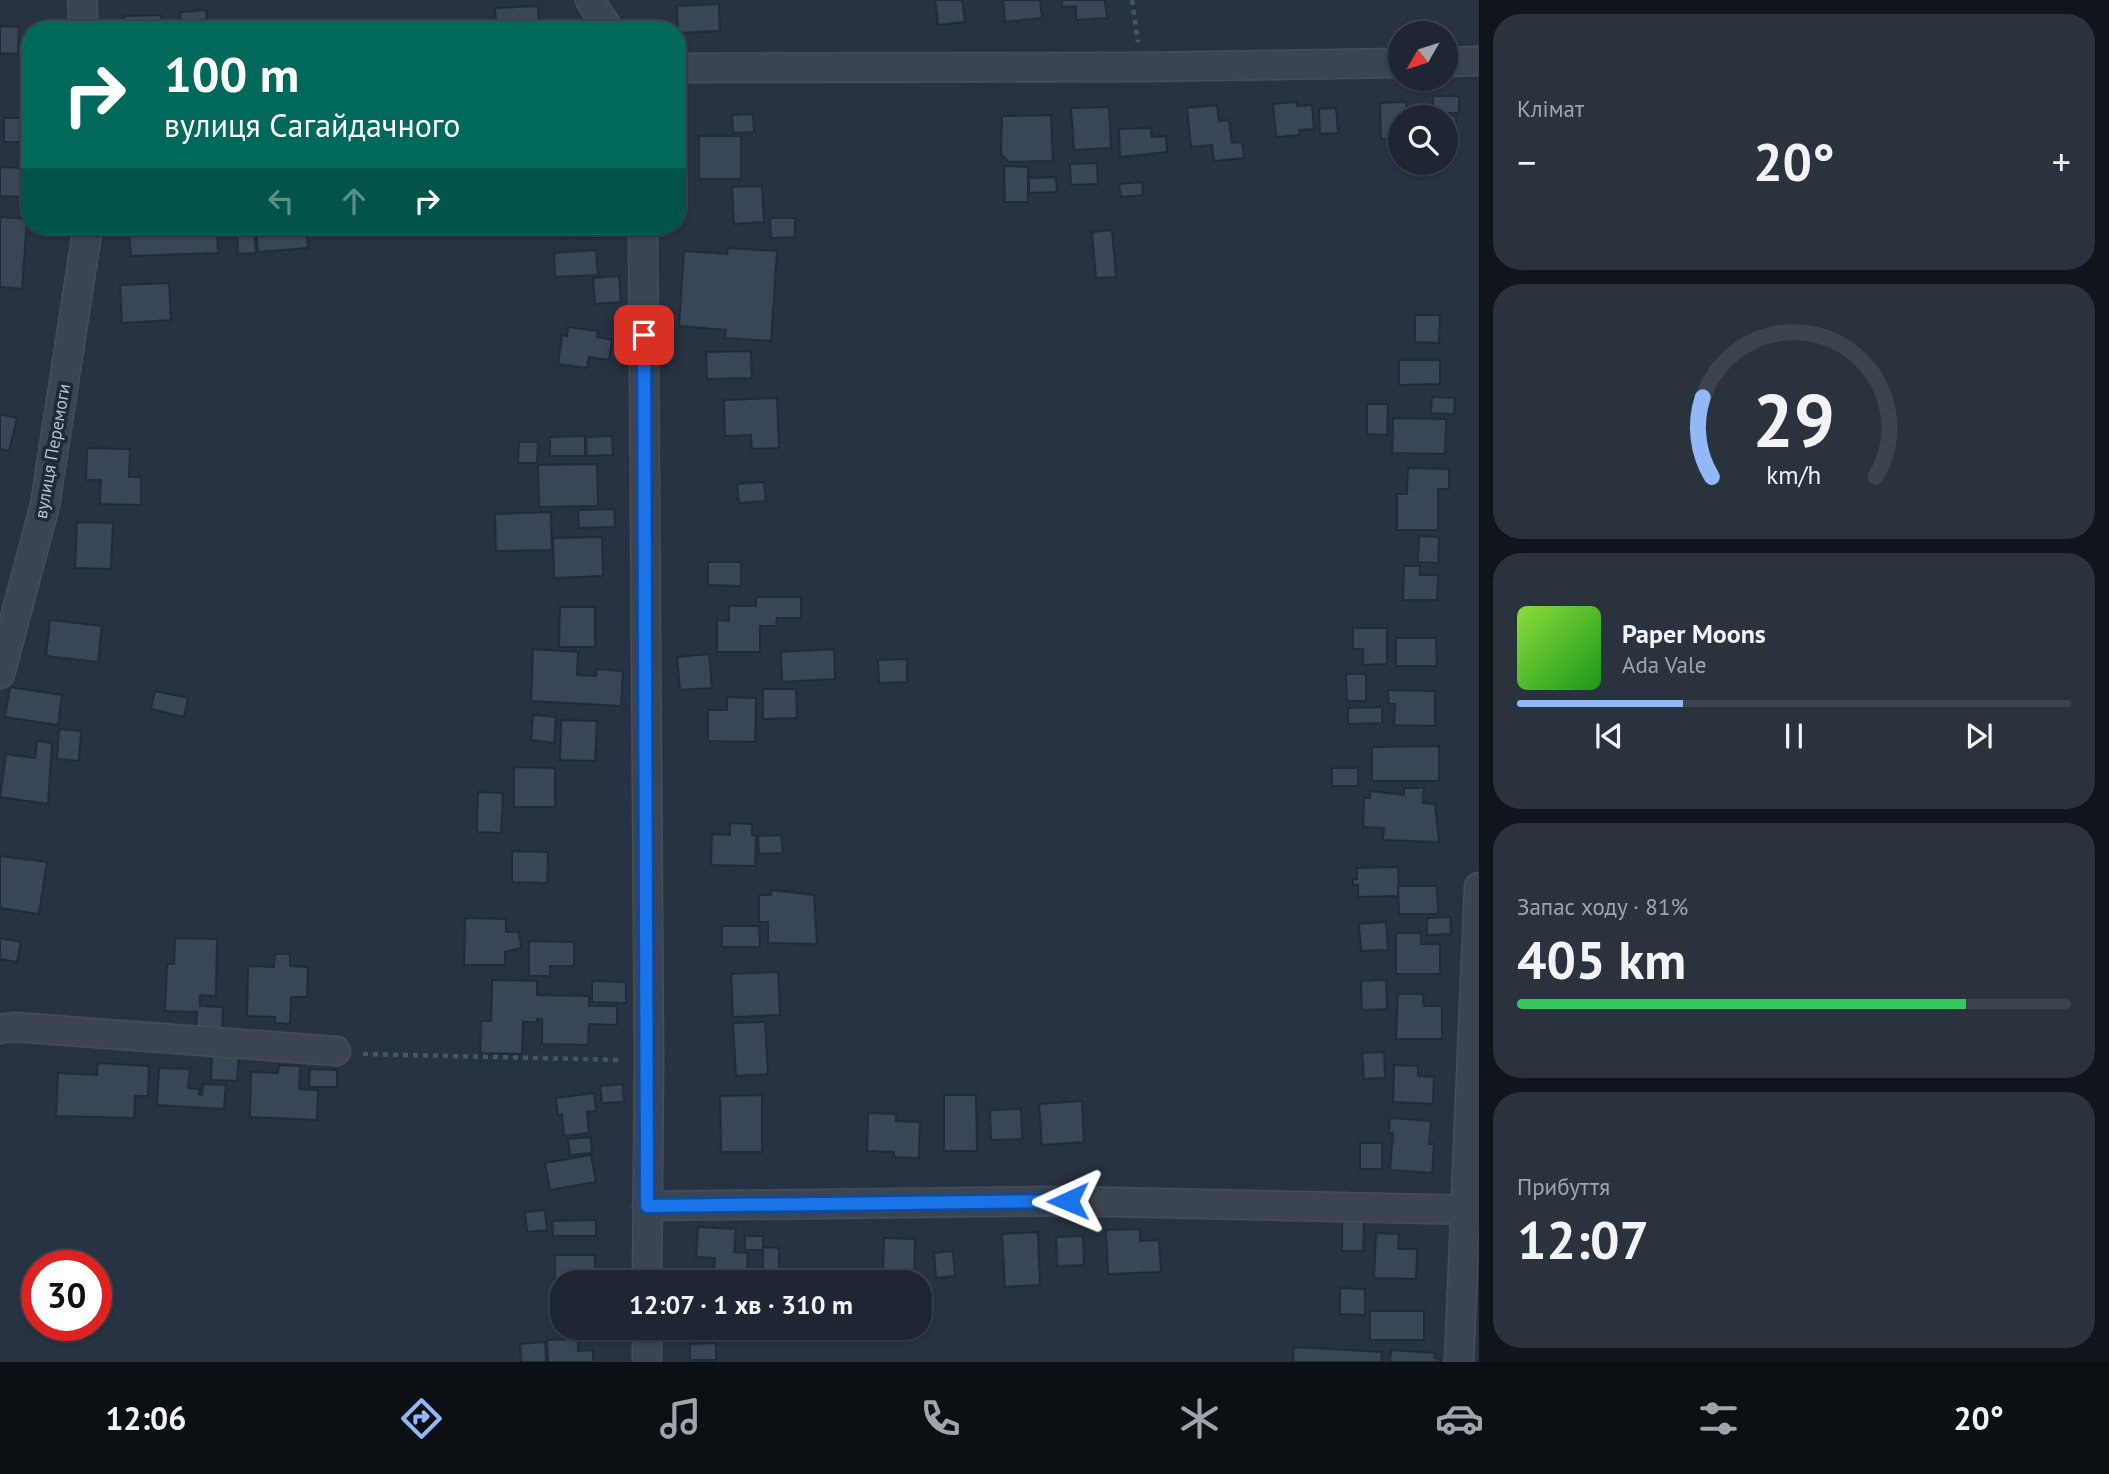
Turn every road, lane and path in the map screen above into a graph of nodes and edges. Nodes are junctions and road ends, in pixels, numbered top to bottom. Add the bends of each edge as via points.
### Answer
1 (82, 0) edge
2 (590, 0) edge
3 (1132, 0) edge
4 (83, 21) edge
5 (603, 21) edge
6 (1479, 61) edge
7 (1458, 62) edge
8 (1388, 63) edge
9 (1142, 67) junction
10 (686, 68) edge
11 (87, 235) edge
12 (643, 235) edge
13 (0, 674) edge
14 (1479, 887) edge
15 (0, 1029) edge
16 (336, 1051) joint
17 (649, 1060) junction
18 (647, 1206) junction
19 (1472, 1210) edge
20 (647, 1270) edge
21 (647, 1340) edge
22 (647, 1362) edge
23 (1459, 1362) edge

1 - 4 street
2 - 5 street
3 - 9 path
6 - 7 street
8 - 9 street
9 - 10 street
11 - 13 street, вулиця Перемоги via 45,505
12 - 17 street
14 - 19 street
15 - 16 street
16 - 17 path
17 - 18 street
18 - 19 street via 1068,1201
18 - 20 street
19 - 23 street
21 - 22 street

